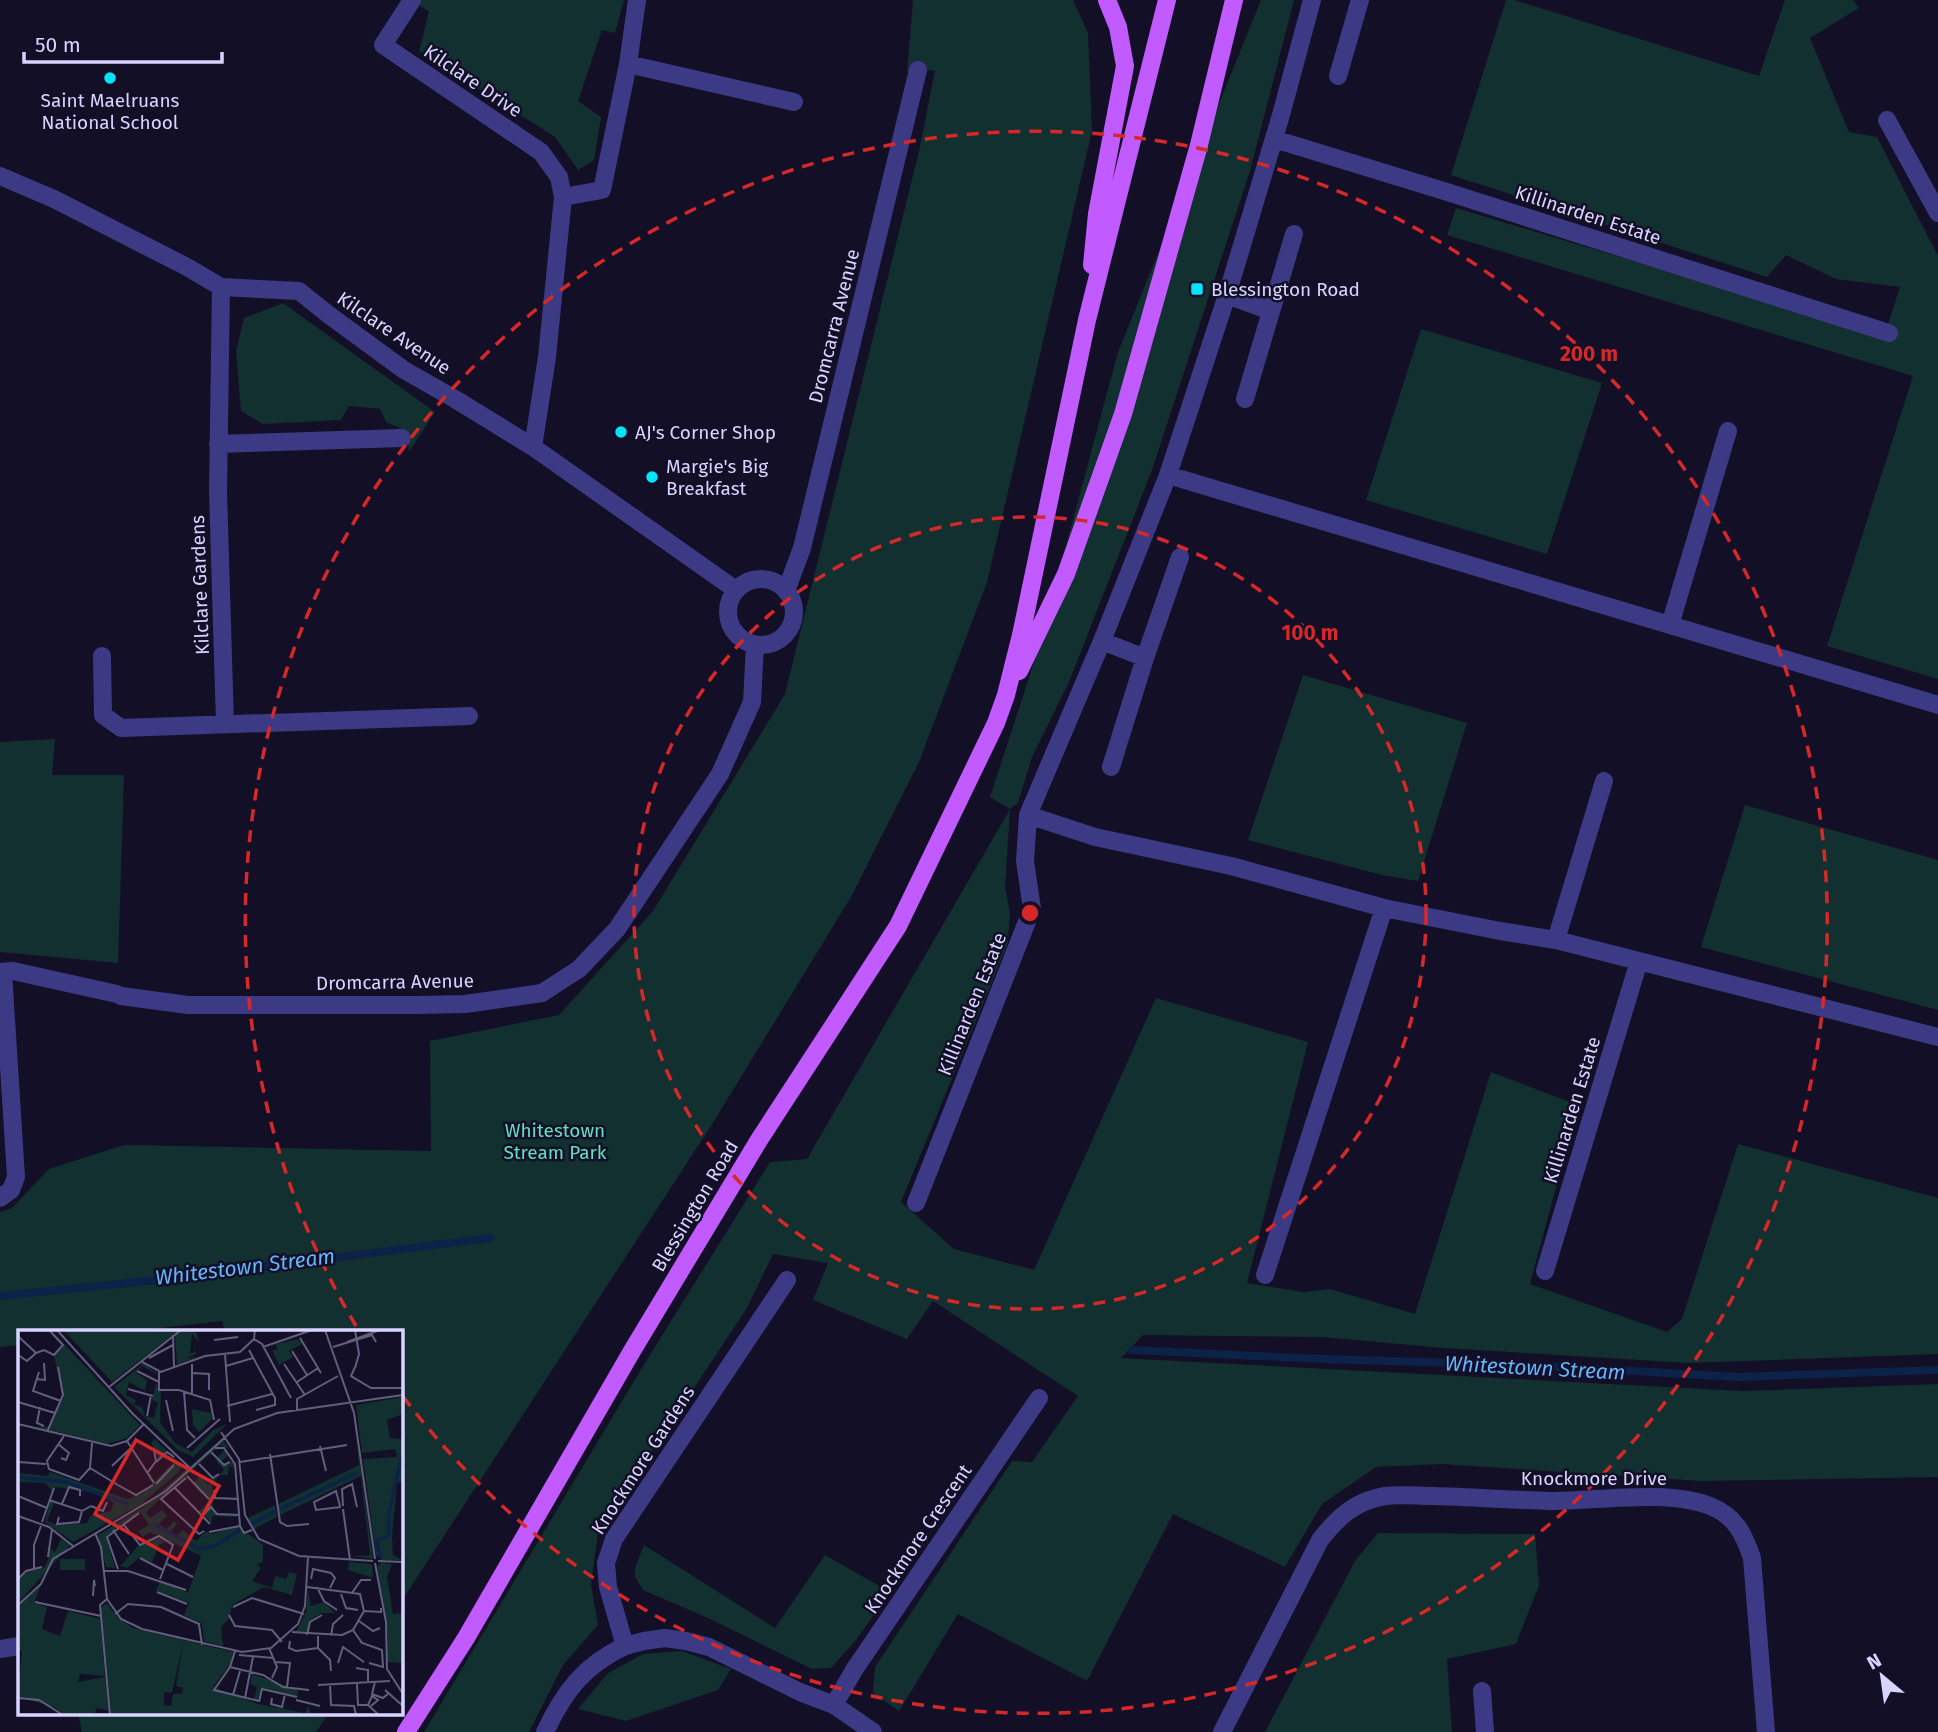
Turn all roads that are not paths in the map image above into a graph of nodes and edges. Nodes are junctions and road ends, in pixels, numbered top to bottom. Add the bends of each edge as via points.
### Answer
1 (412, 0) edge
2 (637, 0) edge
3 (1107, 0) edge
4 (1167, 0) edge
5 (1234, 0) edge
6 (1312, 0) edge
7 (1360, 0) edge
8 (628, 64) junction
9 (918, 70) dead end
10 (1338, 76) dead end
11 (794, 102) dead end
12 (1887, 120) dead end
13 (1274, 139) junction
14 (0, 176) edge
15 (563, 197) junction
16 (1938, 213) edge
17 (1294, 234) dead end
18 (221, 287) junction
19 (1227, 295) junction
20 (1271, 311) junction
21 (1087, 320) junction
22 (1889, 333) dead end
23 (1245, 399) dead end
24 (1728, 431) dead end
25 (402, 438) dead end
26 (218, 444) junction
27 (533, 447) junction
28 (1168, 475) junction
29 (1180, 557) dead end
30 (736, 590) junction
31 (786, 591) junction
32 (1670, 625) junction
33 (1102, 641) junction
34 (755, 645) junction
35 (102, 656) dead end
36 (1145, 658) junction
37 (1006, 695) junction
38 (1938, 705) edge
39 (469, 716) dead end
40 (225, 724) junction
41 (1111, 766) dead end
42 (1604, 781) dead end
43 (1028, 815) junction
44 (1384, 908) junction
45 (1556, 940) junction
46 (1639, 961) junction
47 (1, 972) edge
48 (1938, 1037) edge
49 (0, 1198) edge
50 (916, 1203) dead end
51 (1545, 1271) dead end
52 (1265, 1275) dead end
53 (787, 1280) dead end
54 (1040, 1398) dead end
55 (18, 1646) edge
56 (625, 1646) junction
57 (0, 1649) edge
58 (1482, 1691) dead end
59 (834, 1705) junction
60 (406, 1732) edge
61 (545, 1732) edge
62 (873, 1732) edge
63 (1222, 1732) edge
64 (1485, 1732) edge
65 (1766, 1732) edge

1 - 15 street, Kilclare Drive via 383,46 541,152 559,177
2 - 8 street
3 - 21 main road via 1118,27 1125,66 1097,214
4 - 21 main road, Blessington Road
5 - 37 main road, Blessington Road via 1199,145 1123,414 1066,574
6 - 13 street, Killinarden Estate
7 - 10 street
8 - 11 street
8 - 15 street via 603,190
9 - 31 street, Dromcarra Avenue via 802,548
12 - 16 street
13 - 19 street, Killinarden Estate
13 - 22 street, Killinarden Estate
14 - 18 street, Kilclare Avenue via 54,199
15 - 27 street, Kilclare Drive
17 - 20 street
18 - 26 street, Kilclare Gardens
18 - 27 street, Kilclare Avenue via 299,291 404,370
19 - 20 street
19 - 28 street, Killinarden Estate
20 - 23 street
21 - 37 main road, Blessington Road
24 - 32 street
25 - 26 street
26 - 40 street, Kilclare Gardens
27 - 30 street, Kilclare Avenue
28 - 32 street
28 - 33 street, Killinarden Estate
29 - 36 street
30 - 31 street via 756,579 778,584
30 - 34 street via 728,608 731,628
31 - 34 street via 792,601 792,624 777,641
32 - 38 street
33 - 36 street
33 - 43 street, Killinarden Estate
34 - 47 street, Dromcarra Avenue via 752,702 720,774 617,929 579,969 542,993 465,1004 188,1005
35 - 40 street via 103,715 121,728
36 - 41 street
37 - 60 main road, Blessington Road via 898,926 758,1140 466,1638
39 - 40 street
42 - 45 street
43 - 44 street via 1095,837 1231,866
43 - 50 street, Killinarden Estate via 1024,861 1032,909
44 - 45 street
44 - 52 street
45 - 46 street
46 - 48 street
46 - 51 street, Killinarden Estate
47 - 49 street via 16,1177 11,1190
53 - 56 street, Knockmore Gardens via 614,1539 606,1563 608,1587
54 - 59 street, Knockmore Crescent
55 - 57 street
56 - 59 street via 665,1638 709,1647
56 - 61 street via 593,1664 572,1686
58 - 64 street
59 - 62 street
63 - 65 street, Knockmore Drive via 1320,1540 1336,1519 1359,1504 1385,1496 1551,1501 1672,1497 1711,1506 1742,1531 1752,1558

